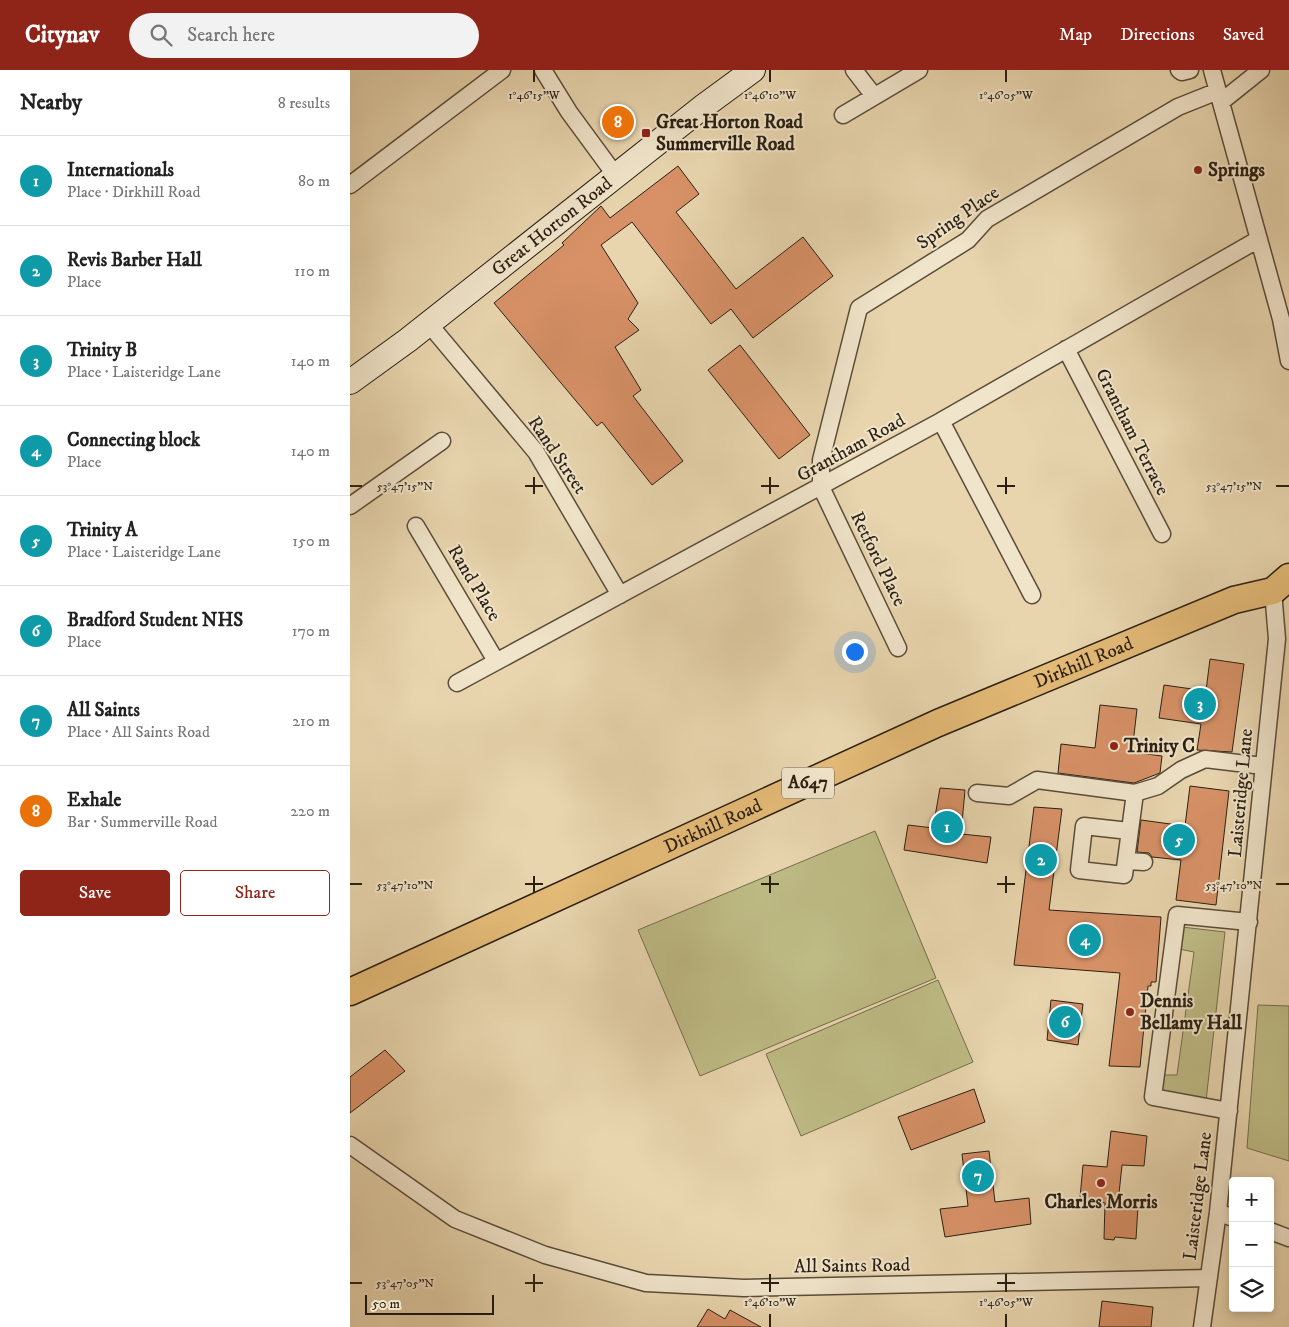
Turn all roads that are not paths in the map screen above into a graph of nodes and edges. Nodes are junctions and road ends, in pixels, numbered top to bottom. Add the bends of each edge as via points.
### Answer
1 (502, 70) edge
2 (543, 70) edge
3 (753, 70) edge
4 (854, 70) edge
5 (919, 70) edge
6 (1179, 70) edge
7 (1190, 70) edge
8 (1212, 70) edge
9 (1261, 70) edge
10 (874, 96) junction
11 (1220, 96) junction
12 (843, 115) dead end
13 (616, 176) junction
14 (350, 185) edge
15 (1259, 238) junction
16 (1285, 316) edge
17 (429, 324) junction
18 (1066, 349) junction
19 (1289, 361) edge
20 (350, 382) edge
21 (941, 421) junction
22 (442, 441) dead end
23 (821, 487) junction
24 (350, 506) edge
25 (416, 526) dead end
26 (1162, 534) dead end
27 (1281, 584) edge
28 (620, 595) junction
29 (1032, 595) dead end
30 (898, 648) dead end
31 (496, 661) junction
32 (457, 683) dead end
33 (1264, 766) junction
34 (977, 793) dead end
35 (1135, 793) junction
36 (1129, 831) junction
37 (1126, 860) junction
38 (1144, 862) dead end
39 (1249, 922) junction
40 (350, 992) edge
41 (1229, 1111) junction
42 (350, 1145) edge
43 (1225, 1215) edge
44 (1274, 1232) edge
45 (1289, 1238) edge
46 (1208, 1278) junction
47 (1202, 1327) edge

1 - 14 street
2 - 13 street
3 - 13 street, Great Horton Road
4 - 10 street
5 - 10 street
6 - 7 street
8 - 11 street
9 - 11 street, Spring Place
10 - 12 street
11 - 15 street
11 - 23 street, Spring Place via 1178,107 987,219 968,240 859,308 821,460
13 - 17 street, Great Horton Road
15 - 16 street
15 - 18 street, Grantham Road
16 - 19 street
17 - 20 street, Great Horton Road
17 - 28 street, Rand Street via 536,452
18 - 21 street, Grantham Road
18 - 26 street, Grantham Terrace
21 - 23 street, Grantham Road
21 - 29 street
22 - 24 street
23 - 28 street, Grantham Road
23 - 30 street, Retford Place
25 - 31 street, Rand Place
27 - 33 street, Laisteridge Lane
27 - 40 main road, Dirkhill Road / A647 via 1234,600 938,723
28 - 31 street, Grantham Road
31 - 32 street, Grantham Road
33 - 35 street via 1205,759 1158,786
33 - 39 street, Laisteridge Lane
34 - 35 street via 1009,796 1037,780
35 - 36 street
36 - 37 street
36 - 37 street via 1084,826 1079,870 1124,875
37 - 38 street
39 - 41 street, Laisteridge Lane
39 - 41 street via 1177,915 1153,1097
41 - 43 street, Laisteridge Lane
42 - 46 street, All Saints Road via 455,1219 545,1255 646,1283 744,1288
43 - 46 street, Laisteridge Lane
44 - 45 street
46 - 47 street, Laisteridge Lane

